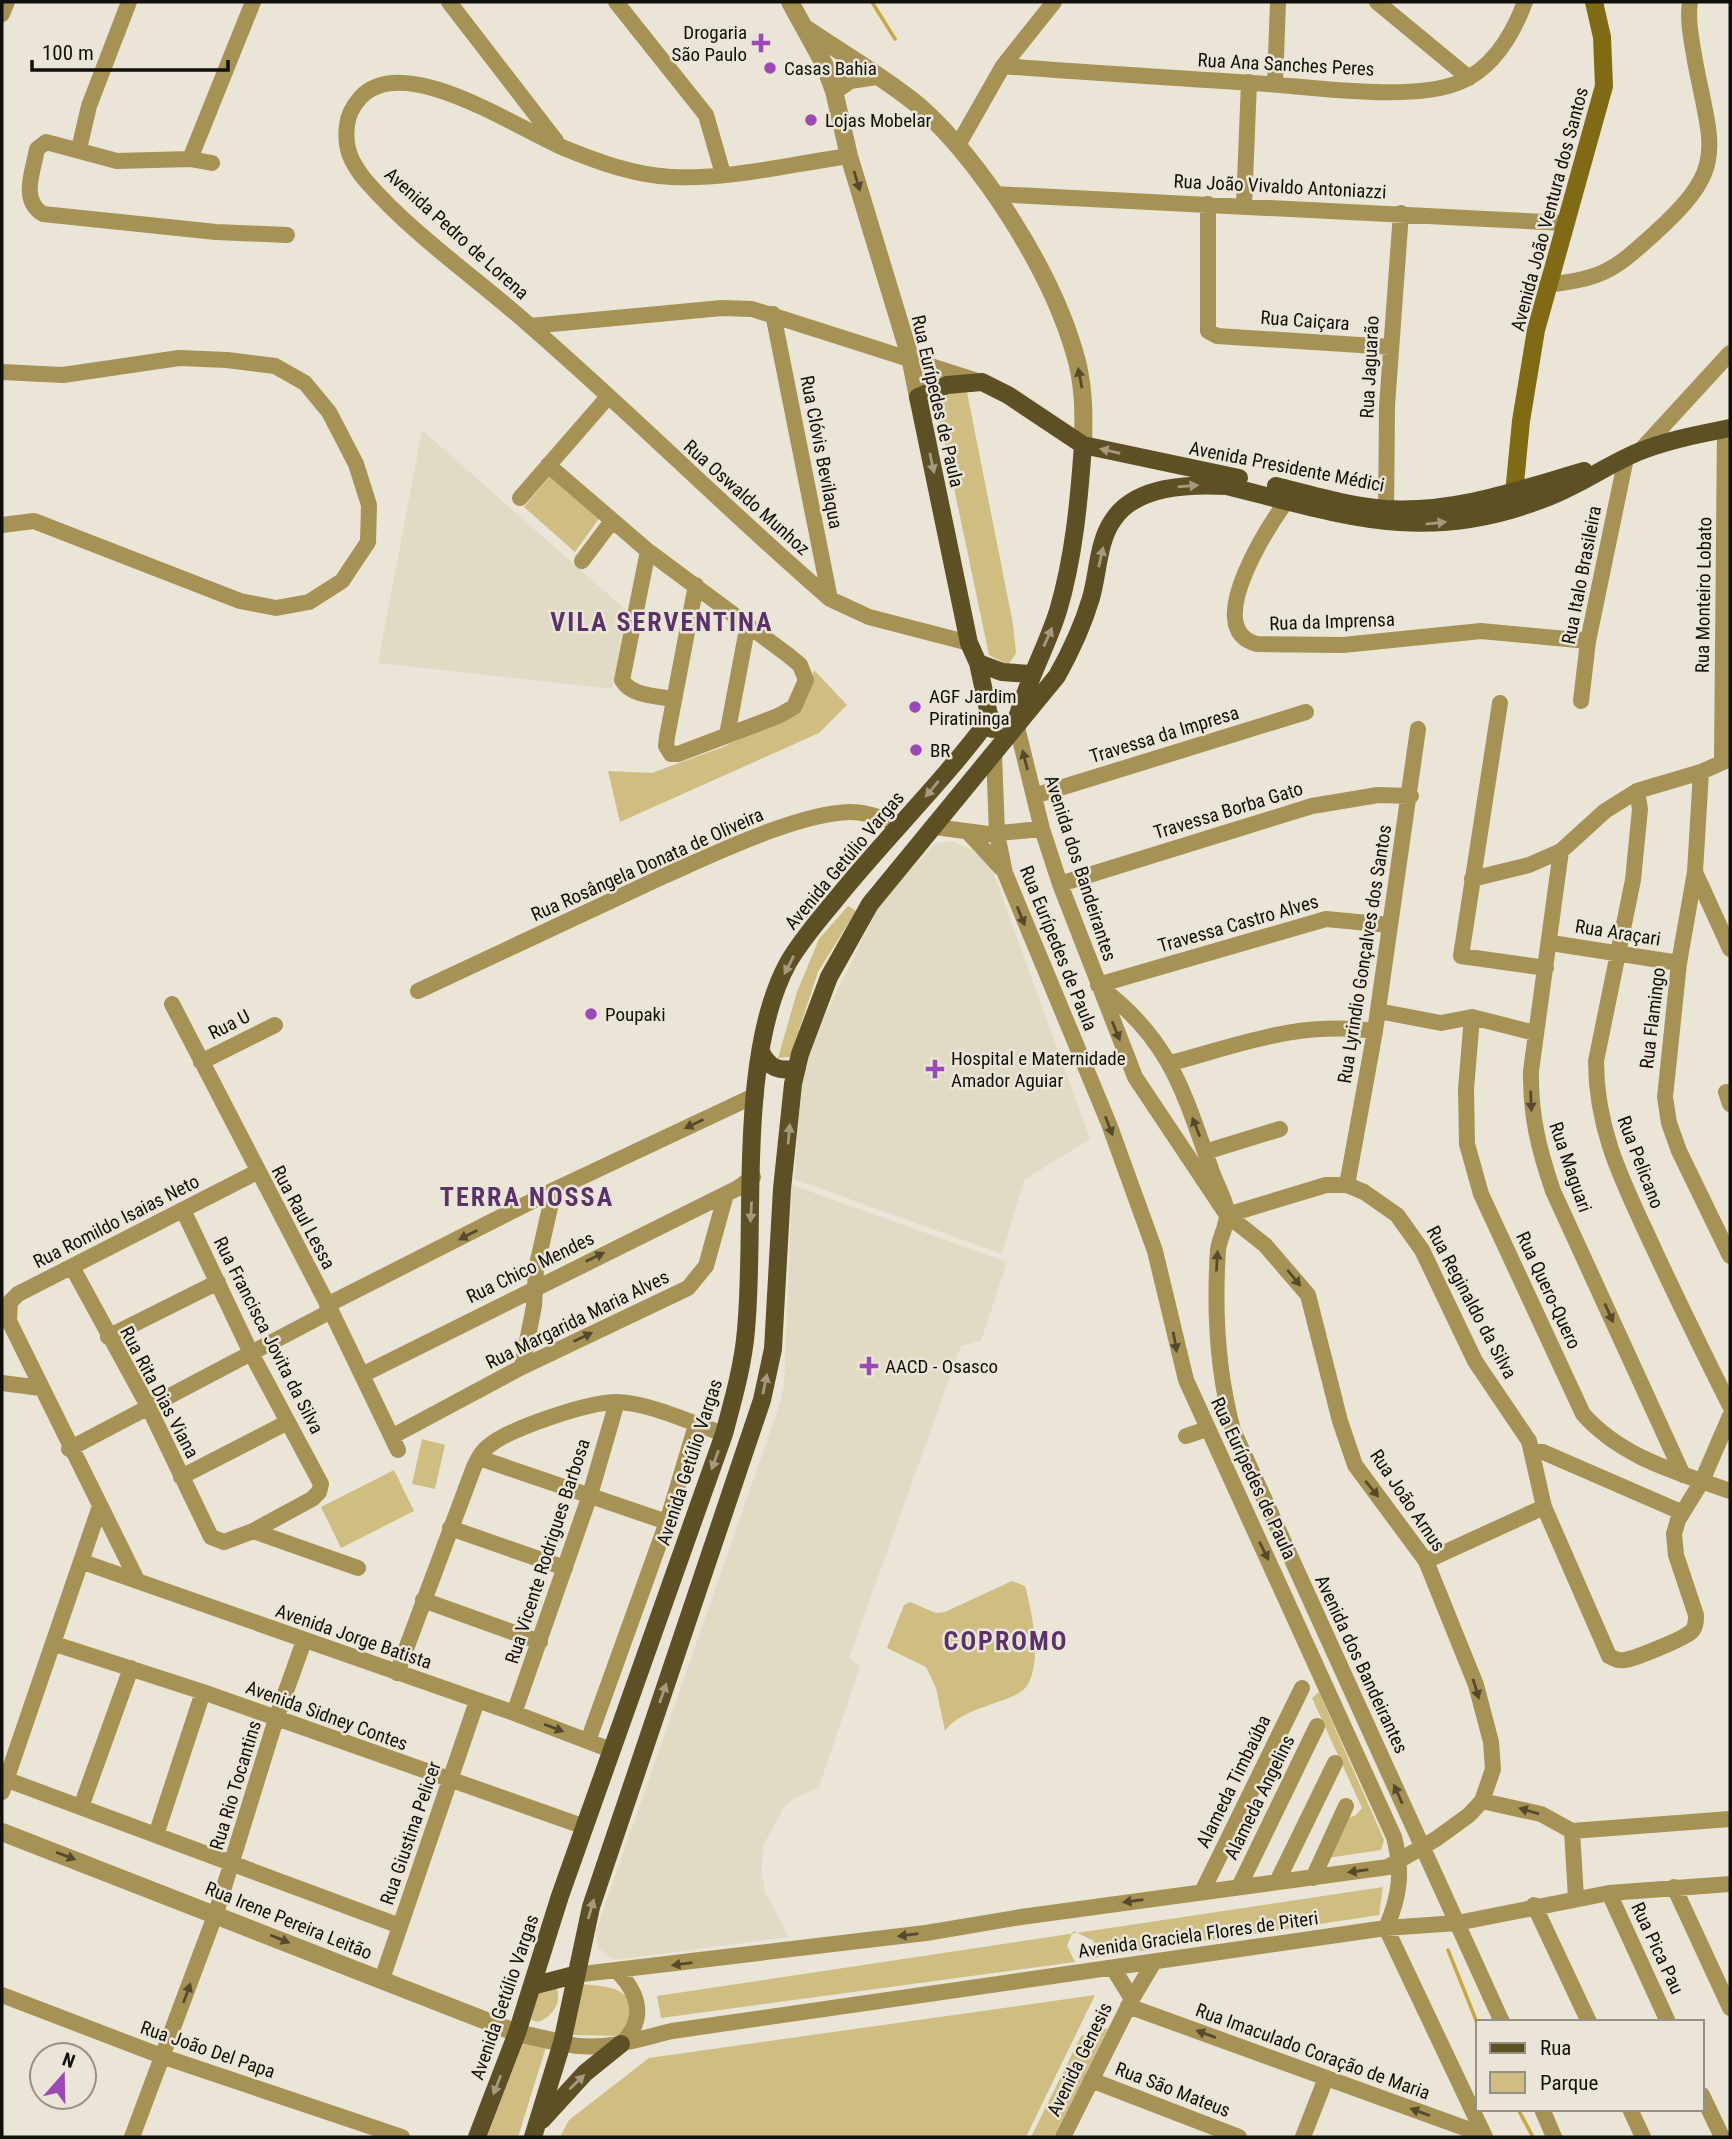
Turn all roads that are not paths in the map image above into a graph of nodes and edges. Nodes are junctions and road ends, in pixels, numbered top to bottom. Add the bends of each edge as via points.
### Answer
1 (7, 2) edge
2 (129, 2) edge
3 (253, 2) edge
4 (449, 2) edge
5 (616, 2) edge
6 (790, 2) edge
7 (1054, 2) edge
8 (1278, 2) edge
9 (1377, 2) edge
10 (1525, 2) edge
11 (1594, 2) edge
12 (1690, 2) edge
13 (2, 14) edge
14 (805, 28) junction
15 (1003, 66) junction
16 (876, 76) junction
17 (1469, 78) junction
18 (1249, 82) junction
19 (1275, 84) junction
20 (834, 91) junction
21 (958, 145) junction
22 (559, 146) junction
23 (79, 149) junction
24 (849, 156) junction
25 (190, 159) junction
26 (212, 163) dead end
27 (723, 174) junction
28 (994, 194) junction
29 (1208, 204) junction
30 (1244, 206) junction
31 (1401, 213) junction
32 (1564, 223) junction
33 (287, 235) dead end
34 (1547, 285) junction
35 (773, 314) junction
36 (530, 326) junction
37 (1391, 347) junction
38 (1730, 353) edge
39 (910, 357) junction
40 (2, 372) edge
41 (982, 382) junction
42 (918, 397) junction
43 (607, 398) junction
44 (1728, 429) edge
45 (1083, 445) junction
46 (1633, 454) junction
47 (548, 465) junction
48 (1290, 496) junction
49 (520, 498) dead end
50 (1513, 502) junction
51 (1386, 516) junction
52 (612, 521) junction
53 (2, 524) edge
54 (648, 551) junction
55 (582, 561) dead end
56 (696, 585) junction
57 (830, 598) junction
58 (748, 624) junction
59 (1588, 641) junction
60 (969, 643) junction
61 (978, 663) junction
62 (1030, 674) junction
63 (673, 699) junction
64 (1581, 701) dead end
65 (1500, 703) dead end
66 (1306, 712) dead end
67 (991, 717) junction
68 (1016, 723) junction
69 (1418, 729) dead end
70 (727, 735) junction
71 (994, 753) junction
72 (1726, 760) edge
73 (1701, 772) junction
74 (1637, 791) junction
75 (1034, 796) junction
76 (1411, 796) junction
77 (901, 825) junction
78 (935, 827) junction
79 (1042, 829) junction
80 (967, 831) junction
81 (997, 834) junction
82 (1561, 851) junction
83 (1695, 872) junction
84 (1004, 873) junction
85 (1472, 880) junction
86 (1060, 884) junction
87 (1390, 925) junction
88 (1551, 943) junction
89 (1730, 949) edge
90 (1617, 954) junction
91 (1679, 963) junction
92 (1546, 968) junction
93 (1098, 985) junction
94 (418, 991) dead end
95 (172, 1004) dead end
96 (1378, 1011) junction
97 (1472, 1017) junction
98 (275, 1025) dead end
99 (1375, 1031) junction
100 (1535, 1033) junction
101 (761, 1052) junction
102 (201, 1062) junction
103 (1171, 1063) junction
104 (797, 1068) junction
105 (756, 1095) junction
106 (1280, 1129) dead end
107 (1205, 1152) junction
108 (257, 1172) junction
109 (752, 1177) junction
110 (1347, 1185) junction
111 (554, 1191) junction
112 (726, 1194) junction
113 (183, 1210) junction
114 (1227, 1215) junction
115 (1730, 1256) edge
116 (72, 1267) junction
117 (218, 1282) junction
118 (534, 1287) junction
119 (329, 1308) junction
120 (108, 1337) junction
121 (251, 1353) junction
122 (522, 1367) junction
123 (32, 1370) junction
124 (362, 1375) junction
125 (2, 1381) edge
126 (41, 1388) junction
127 (617, 1402) junction
128 (148, 1406) junction
129 (1730, 1406) edge
130 (1730, 1416) edge
131 (288, 1422) junction
132 (696, 1424) junction
133 (1207, 1429) junction
134 (724, 1434) junction
135 (1186, 1436) dead end
136 (396, 1443) joint
137 (69, 1449) junction
138 (1533, 1452) junction
139 (479, 1458) junction
140 (1683, 1475) junction
141 (181, 1477) junction
142 (1702, 1481) junction
143 (1730, 1491) edge
144 (590, 1495) junction
145 (100, 1506) junction
146 (1544, 1507) junction
147 (1681, 1512) junction
148 (667, 1521) junction
149 (450, 1528) junction
150 (253, 1531) junction
151 (83, 1562) junction
152 (1426, 1562) junction
153 (358, 1568) dead end
154 (565, 1568) junction
155 (137, 1580) junction
156 (423, 1600) junction
157 (304, 1641) junction
158 (540, 1642) junction
159 (55, 1644) junction
160 (131, 1668) junction
161 (397, 1673) junction
162 (1302, 1688) dead end
163 (203, 1692) junction
164 (477, 1701) junction
165 (514, 1713) junction
166 (276, 1719) junction
167 (1317, 1726) dead end
168 (588, 1741) junction
169 (611, 1750) junction
170 (1335, 1763) dead end
171 (450, 1782) junction
172 (3, 1786) edge
173 (1482, 1801) junction
174 (1346, 1806) dead end
175 (81, 1807) junction
176 (1730, 1819) edge
177 (585, 1827) junction
178 (1572, 1831) junction
179 (2, 1832) edge
180 (156, 1835) junction
181 (1422, 1849) junction
182 (1401, 1861) junction
183 (233, 1864) junction
184 (1313, 1878) junction
185 (1277, 1882) junction
186 (1730, 1884) edge
187 (1239, 1887) junction
188 (1674, 1887) junction
189 (1202, 1892) junction
190 (1609, 1893) junction
191 (1576, 1898) junction
192 (1534, 1905) junction
193 (216, 1913) junction
194 (1457, 1923) junction
195 (400, 1926) junction
196 (1386, 1928) junction
197 (1154, 1962) junction
198 (1113, 1968) junction
199 (618, 1972) junction
200 (574, 1975) junction
201 (382, 1979) junction
202 (532, 1986) junction
203 (2, 1995) edge
204 (1130, 2003) junction
205 (1730, 2008) edge
206 (638, 2019) junction
207 (1501, 2020) edge
208 (1588, 2020) edge
209 (1667, 2020) edge
210 (672, 2031) junction
211 (517, 2033) junction
212 (562, 2043) junction
213 (621, 2044) junction
214 (164, 2057) junction
215 (1326, 2078) junction
216 (1091, 2080) junction
217 (1704, 2099) edge
218 (1543, 2111) edge
219 (1631, 2111) edge
220 (535, 2131) edge
221 (1485, 2136) edge
222 (132, 2137) edge
223 (401, 2137) edge
224 (477, 2137) edge
225 (1063, 2137) edge
226 (1239, 2137) edge
227 (1303, 2137) edge
228 (1554, 2137) edge
229 (1643, 2137) edge
230 (1722, 2137) edge

1 - 13 street
2 - 23 street via 89,106
3 - 25 street
4 - 22 street
5 - 27 street via 706,115
6 - 14 street, Rua Eurípedes de Paula
7 - 15 street
8 - 19 street
9 - 17 street
10 - 17 street, Rua Ana Sanches Peres via 1501,49
11 - 32 main road, Avenida João Ventura dos Santos via 1602,37 1604,86
12 - 34 street via 1691,38 1710,150 1704,177 1684,206 1606,274
14 - 16 street
14 - 20 street, Rua Eurípedes de Paula
15 - 18 street, Rua Ana Sanches Peres
15 - 21 street
16 - 20 street via 850,80
16 - 21 street via 904,94
17 - 19 street, Rua Ana Sanches Peres via 1419,91
18 - 19 street, Rua Ana Sanches Peres
18 - 30 street
20 - 24 street, Rua Eurípedes de Paula
21 - 28 street
22 - 27 street, Avenida Pedro de Lorena via 640,173 672,177
22 - 36 street, Avenida Pedro de Lorena via 466,101 411,82 378,85 363,95 347,119 347,154 365,179 402,217
23 - 25 street via 117,161
23 - 33 street via 40,144 28,198 33,208 43,214
24 - 27 street, Avenida Pedro de Lorena
24 -> 39 street, Rua Eurípedes de Paula
25 - 26 street
28 - 29 street, Rua João Vivaldo Antoniazzi
45 -> 28 street via 1085,401 1075,351 1042,277
29 - 30 street, Rua João Vivaldo Antoniazzi
29 - 37 street, Rua Caiçara via 1206,327 1217,336
30 - 31 street, Rua João Vivaldo Antoniazzi
31 - 32 street, Rua João Vivaldo Antoniazzi
31 - 37 street, Rua Jaguarão
32 - 34 main road, Avenida João Ventura dos Santos
34 - 50 main road, Avenida João Ventura dos Santos via 1521,421
35 - 36 street, Avenida Pedro de Lorena via 722,308
35 - 39 street, Avenida Pedro de Lorena
35 - 57 street, Rua Clóvis Bevilaqua
36 - 43 street, Rua Oswaldo Munhoz
37 - 51 street, Rua Jaguarão
38 - 46 street
39 - 41 street, Avenida Pedro de Lorena
39 - 42 street, Rua Eurípedes de Paula
40 - 53 street via 62,375 179,358 275,366 305,383 329,412 356,464 369,505 368,542 342,581 309,602 276,608 240,601 34,522
41 - 42 main road via 947,385
41 - 45 main road, Avenida Pedro de Lorena
42 -> 60 main road, Rua Eurípedes de Paula
43 - 47 street
43 - 57 street, Rua Oswaldo Munhoz
44 - 46 main road, Avenida Presidente Médici
44 - 72 street, Rua Monteiro Lobato
48 -> 45 main road, Avenida Presidente Médici
62 -> 45 main road via 1050,635 1067,580
46 - 50 main road, Avenida Presidente Médici
46 - 59 street, Rua Italo Brasileira
47 - 49 street
47 - 52 street
48 - 51 main road, Avenida Presidente Médici
48 - 59 street, Rua da Imprensa via 1251,555 1243,580 1235,619 1237,633 1245,641 1343,645 1481,631
68 -> 48 main road, Avenida Presidente Médici via 1039,701 1073,646 1091,598 1104,541 1112,521 1124,508 1159,491 1203,485
50 - 51 main road, Avenida Presidente Médici
52 - 54 street
52 - 55 street
54 - 56 street
54 - 63 street via 622,680 636,692
56 - 58 street
56 - 63 street
57 - 60 street, Rua Oswaldo Munhoz via 869,617
58 - 70 street
58 - 70 street via 800,665 807,680 794,707
59 - 64 street, Rua Italo Brasileira
60 - 61 main road, Rua Eurípedes de Paula
61 - 62 main road via 1002,672
61 - 67 main road, Rua Eurípedes de Paula
62 - 68 main road
63 - 70 street via 666,746 671,754
65 - 85 street
66 - 75 street, Travessa da Impresa
67 - 71 main road, Rua Eurípedes de Paula
67 -> 77 main road, Avenida Getúlio Vargas
68 - 71 main road
75 -> 68 street, Avenida dos Bandeirantes
69 - 76 street, Rua Lyrindio Gonçalves dos Santos
71 - 78 main road
71 - 81 street, Rua Eurípedes de Paula
72 - 73 street
73 - 74 street
73 - 83 street, Rua Flamingo
74 - 82 street via 1605,811
74 - 90 street, Rua Pelicano via 1640,809 1633,880
75 - 79 street, Avenida dos Bandeirantes
76 - 86 street, Travessa Borba Gato via 1378,795 1312,806
76 - 87 street, Rua Lyrindio Gonçalves dos Santos
77 - 94 street, Rua Rosângela Donata de Oliveira via 849,812 782,828 603,902
77 -> 101 main road, Avenida Getúlio Vargas via 852,878 794,954 776,995
78 - 80 street
78 - 104 main road via 862,915 829,977
79 - 81 street
79 - 86 street, Avenida dos Bandeirantes
80 - 81 street
80 - 84 street
81 - 84 street, Rua Eurípedes de Paula
82 - 85 street
82 - 88 street, Rua Maguari
83 - 89 street
83 - 91 street, Rua Flamingo
84 -> 133 street, Rua Eurípedes de Paula via 1109,1124 1155,1251 1178,1356
85 - 92 street via 1461,956
86 - 93 street, Avenida dos Bandeirantes
87 - 93 street, Travessa Castro Alves via 1326,919
87 - 96 street, Rua Lyrindio Gonçalves dos Santos
88 - 90 street, Rua Araçari
88 - 92 street, Rua Maguari
90 - 91 street, Rua Araçari
90 - 129 street, Rua Pelicano via 1596,1061 1602,1128
91 - 115 street, Rua Flamingo via 1665,1079 1669,1123
92 - 100 street, Rua Maguari
93 - 103 street, Avenida dos Bandeirantes via 1127,1007
93 -> 114 street, Avenida dos Bandeirantes via 1135,1077
95 - 102 street, Rua Raul Lessa
96 - 97 street via 1441,1023
96 - 99 street, Rua Lyrindio Gonçalves dos Santos
97 - 100 street
97 - 140 street, Rua Quero-Quero via 1467,1144 1481,1194 1583,1414 1601,1434 1629,1452
98 - 102 street, Rua U
99 - 103 street via 1326,1026 1295,1029
99 - 110 street, Rua Lyrindio Gonçalves dos Santos
100 -> 140 street, Rua Maguari via 1530,1107 1537,1144 1553,1191
101 - 104 main road via 771,1066
101 - 105 main road, Avenida Getúlio Vargas
102 - 108 street, Rua Raul Lessa
107 -> 103 street, Avenida dos Bandeirantes
200 -> 104 main road via 590,1908 762,1400 773,1349 782,1189
105 - 109 main road, Avenida Getúlio Vargas
105 -> 111 street
106 - 107 street
107 - 114 street, Avenida dos Bandeirantes
108 - 113 street, Rua Romildo Isaias Neto
108 - 119 street, Rua Raul Lessa
109 - 112 street, Rua Chico Mendes
109 -> 134 main road, Avenida Getúlio Vargas via 746,1329
110 - 114 street via 1326,1185
110 - 138 street, Rua Reginaldo da Silva via 1380,1202 1410,1230 1475,1361
111 - 118 street
111 -> 119 street
118 -> 112 street, Rua Chico Mendes
122 -> 112 street, Rua Margarida Maria Alves via 688,1287 706,1266
113 - 116 street, Rua Romildo Isaias Neto
113 - 117 street, Rua Francisca Jovita da Silva
114 -> 152 street, Rua João Arnus via 1265,1245 1308,1295 1355,1465
181 -> 114 street, Avenida dos Bandeirantes via 1233,1430 1221,1378 1216,1300 1218,1245
116 - 120 street, Rua Rita Dias Viana
116 - 123 street, Rua Romildo Isaias Neto via 9,1302 9,1321
117 - 120 street
117 - 121 street, Rua Francisca Jovita da Silva
118 - 122 street
118 - 124 street, Rua Chico Mendes
119 - 121 street
119 - 124 street, Rua Raul Lessa
120 - 128 street, Rua Rita Dias Viana
121 - 128 street
121 - 131 street, Rua Francisca Jovita da Silva
122 - 136 street, Rua Margarida Maria Alves
123 - 125 street
123 - 126 street, Rua Romildo Isaias Neto
124 - 136 street, Rua Raul Lessa
125 - 126 street
126 - 137 street, Rua Romildo Isaias Neto
127 - 132 street
127 - 139 street via 593,1404 504,1435
127 - 144 street, Rua Vicente Rodrigues Barbosa
128 - 137 street
128 - 141 street, Rua Rita Dias Viana
130 - 142 street
131 - 141 street
131 - 150 street, Rua Francisca Jovita da Silva via 318,1478 319,1492
132 - 134 street
132 - 148 street, Avenida Getúlio Vargas
133 - 135 street
133 -> 182 street, Rua Eurípedes de Paula via 1379,1800
134 -> 169 main road, Avenida Getúlio Vargas
137 - 145 street, Rua Romildo Isaias Neto
138 - 146 street, Rua Reginaldo da Silva
138 - 147 street via 1543,1452
139 - 144 street
139 - 149 street
140 - 142 street, Rua Quero-Quero
141 - 150 street, Rua Rita Dias Viana via 211,1537 225,1542
142 - 143 street, Rua Quero-Quero
142 - 147 street
144 - 148 street
144 - 154 street, Rua Vicente Rodrigues Barbosa
145 - 151 street
145 - 155 street, Rua Romildo Isaias Neto
146 - 147 street, Rua Reginaldo da Silva via 1609,1656 1617,1660 1628,1660 1692,1631 1696,1623 1676,1555 1674,1534
146 - 152 street
148 - 168 street, Avenida Getúlio Vargas
149 - 154 street
149 - 156 street
150 - 153 street
151 - 155 street, Avenida Jorge Batista
151 - 159 street
152 -> 173 street, Rua João Arnus via 1476,1685 1491,1742 1493,1769
154 - 158 street, Rua Vicente Rodrigues Barbosa
155 - 157 street, Avenida Jorge Batista
156 - 158 street
156 - 161 street
157 - 161 street, Avenida Jorge Batista
157 - 166 street, Rua Rio Tocantins
158 - 165 street, Rua Vicente Rodrigues Barbosa
159 - 160 street, Avenida Sidney Contes
159 - 172 street
160 - 163 street, Avenida Sidney Contes
160 - 175 street
161 - 164 street, Avenida Jorge Batista
162 - 189 street, Alameda Timbaúba
163 - 166 street, Avenida Sidney Contes
163 - 180 street
164 - 165 street, Avenida Jorge Batista
164 - 171 street, Rua Giustina Pelicer
165 -> 168 street, Avenida Jorge Batista
166 - 171 street, Avenida Sidney Contes
166 - 183 street, Rua Rio Tocantins
167 - 187 street, Alameda Angelins
168 - 169 street, Avenida Jorge Batista
169 - 177 main road, Avenida Getúlio Vargas
170 - 185 street
171 - 177 street, Avenida Sidney Contes
171 - 195 street, Rua Giustina Pelicer
172 - 175 street
178 -> 173 street via 1541,1814
173 - 181 street, Rua João Arnus
174 - 184 street
175 - 180 street
176 - 178 street
177 - 202 main road, Avenida Getúlio Vargas
178 - 191 street
179 -> 193 street, Rua Irene Pereira Leitão
180 - 183 street
181 - 182 street, Avenida Graciela Flores de Piteri
181 - 194 street, Avenida dos Bandeirantes
182 -> 184 street, Avenida Graciela Flores de Piteri
182 - 196 street, Rua Eurípedes de Paula via 1398,1894
183 - 193 street, Rua Rio Tocantins
183 - 195 street
184 - 185 street, Avenida Graciela Flores de Piteri
185 - 187 street, Avenida Graciela Flores de Piteri
186 - 188 street, Avenida Graciela Flores de Piteri
187 - 189 street, Avenida Graciela Flores de Piteri
188 - 190 street, Avenida Graciela Flores de Piteri
188 - 205 street
189 -> 199 street, Avenida Graciela Flores de Piteri
190 - 191 street, Avenida Graciela Flores de Piteri
190 - 209 street, Rua Pica Pau
191 - 192 street, Avenida Graciela Flores de Piteri
192 - 194 street, Avenida Graciela Flores de Piteri
192 - 208 street
193 -> 201 street, Rua Irene Pereira Leitão
214 -> 193 street, Rua Rio Tocantins
194 - 196 street, Avenida Graciela Flores de Piteri
194 - 207 street, Avenida dos Bandeirantes
195 - 201 street, Rua Giustina Pelicer
196 - 197 street, Avenida Graciela Flores de Piteri
196 - 221 street
197 - 198 street, Avenida Graciela Flores de Piteri
197 - 204 street, Avenida Genesis
198 - 204 street, Avenida Genesis
198 - 210 street, Avenida Graciela Flores de Piteri
199 - 200 street, Avenida Graciela Flores de Piteri
199 - 206 street via 635,1993
200 - 202 main road
200 - 212 main road
201 - 211 street, Rua Irene Pereira Leitão
202 - 211 main road, Avenida Getúlio Vargas
203 - 214 street, Rua João Del Papa
215 -> 204 street, Rua Imaculado Coração de Maria
204 - 216 street, Avenida Genesis
206 - 210 street, Avenida Graciela Flores de Piteri
206 - 213 street
210 - 213 street, Avenida Graciela Flores de Piteri
211 - 212 street, Rua Irene Pereira Leitão
211 -> 224 main road, Avenida Getúlio Vargas
212 - 213 street, Avenida Graciela Flores de Piteri via 598,2048
212 - 220 main road
220 -> 213 main road via 585,2073
214 - 222 street, Rua Rio Tocantins
214 - 223 street, Rua João Del Papa
221 -> 215 street, Rua Imaculado Coração de Maria
215 - 227 street
216 - 225 street, Avenida Genesis
216 - 226 street, Rua São Mateus
217 - 230 street
218 - 228 street
219 - 229 street

